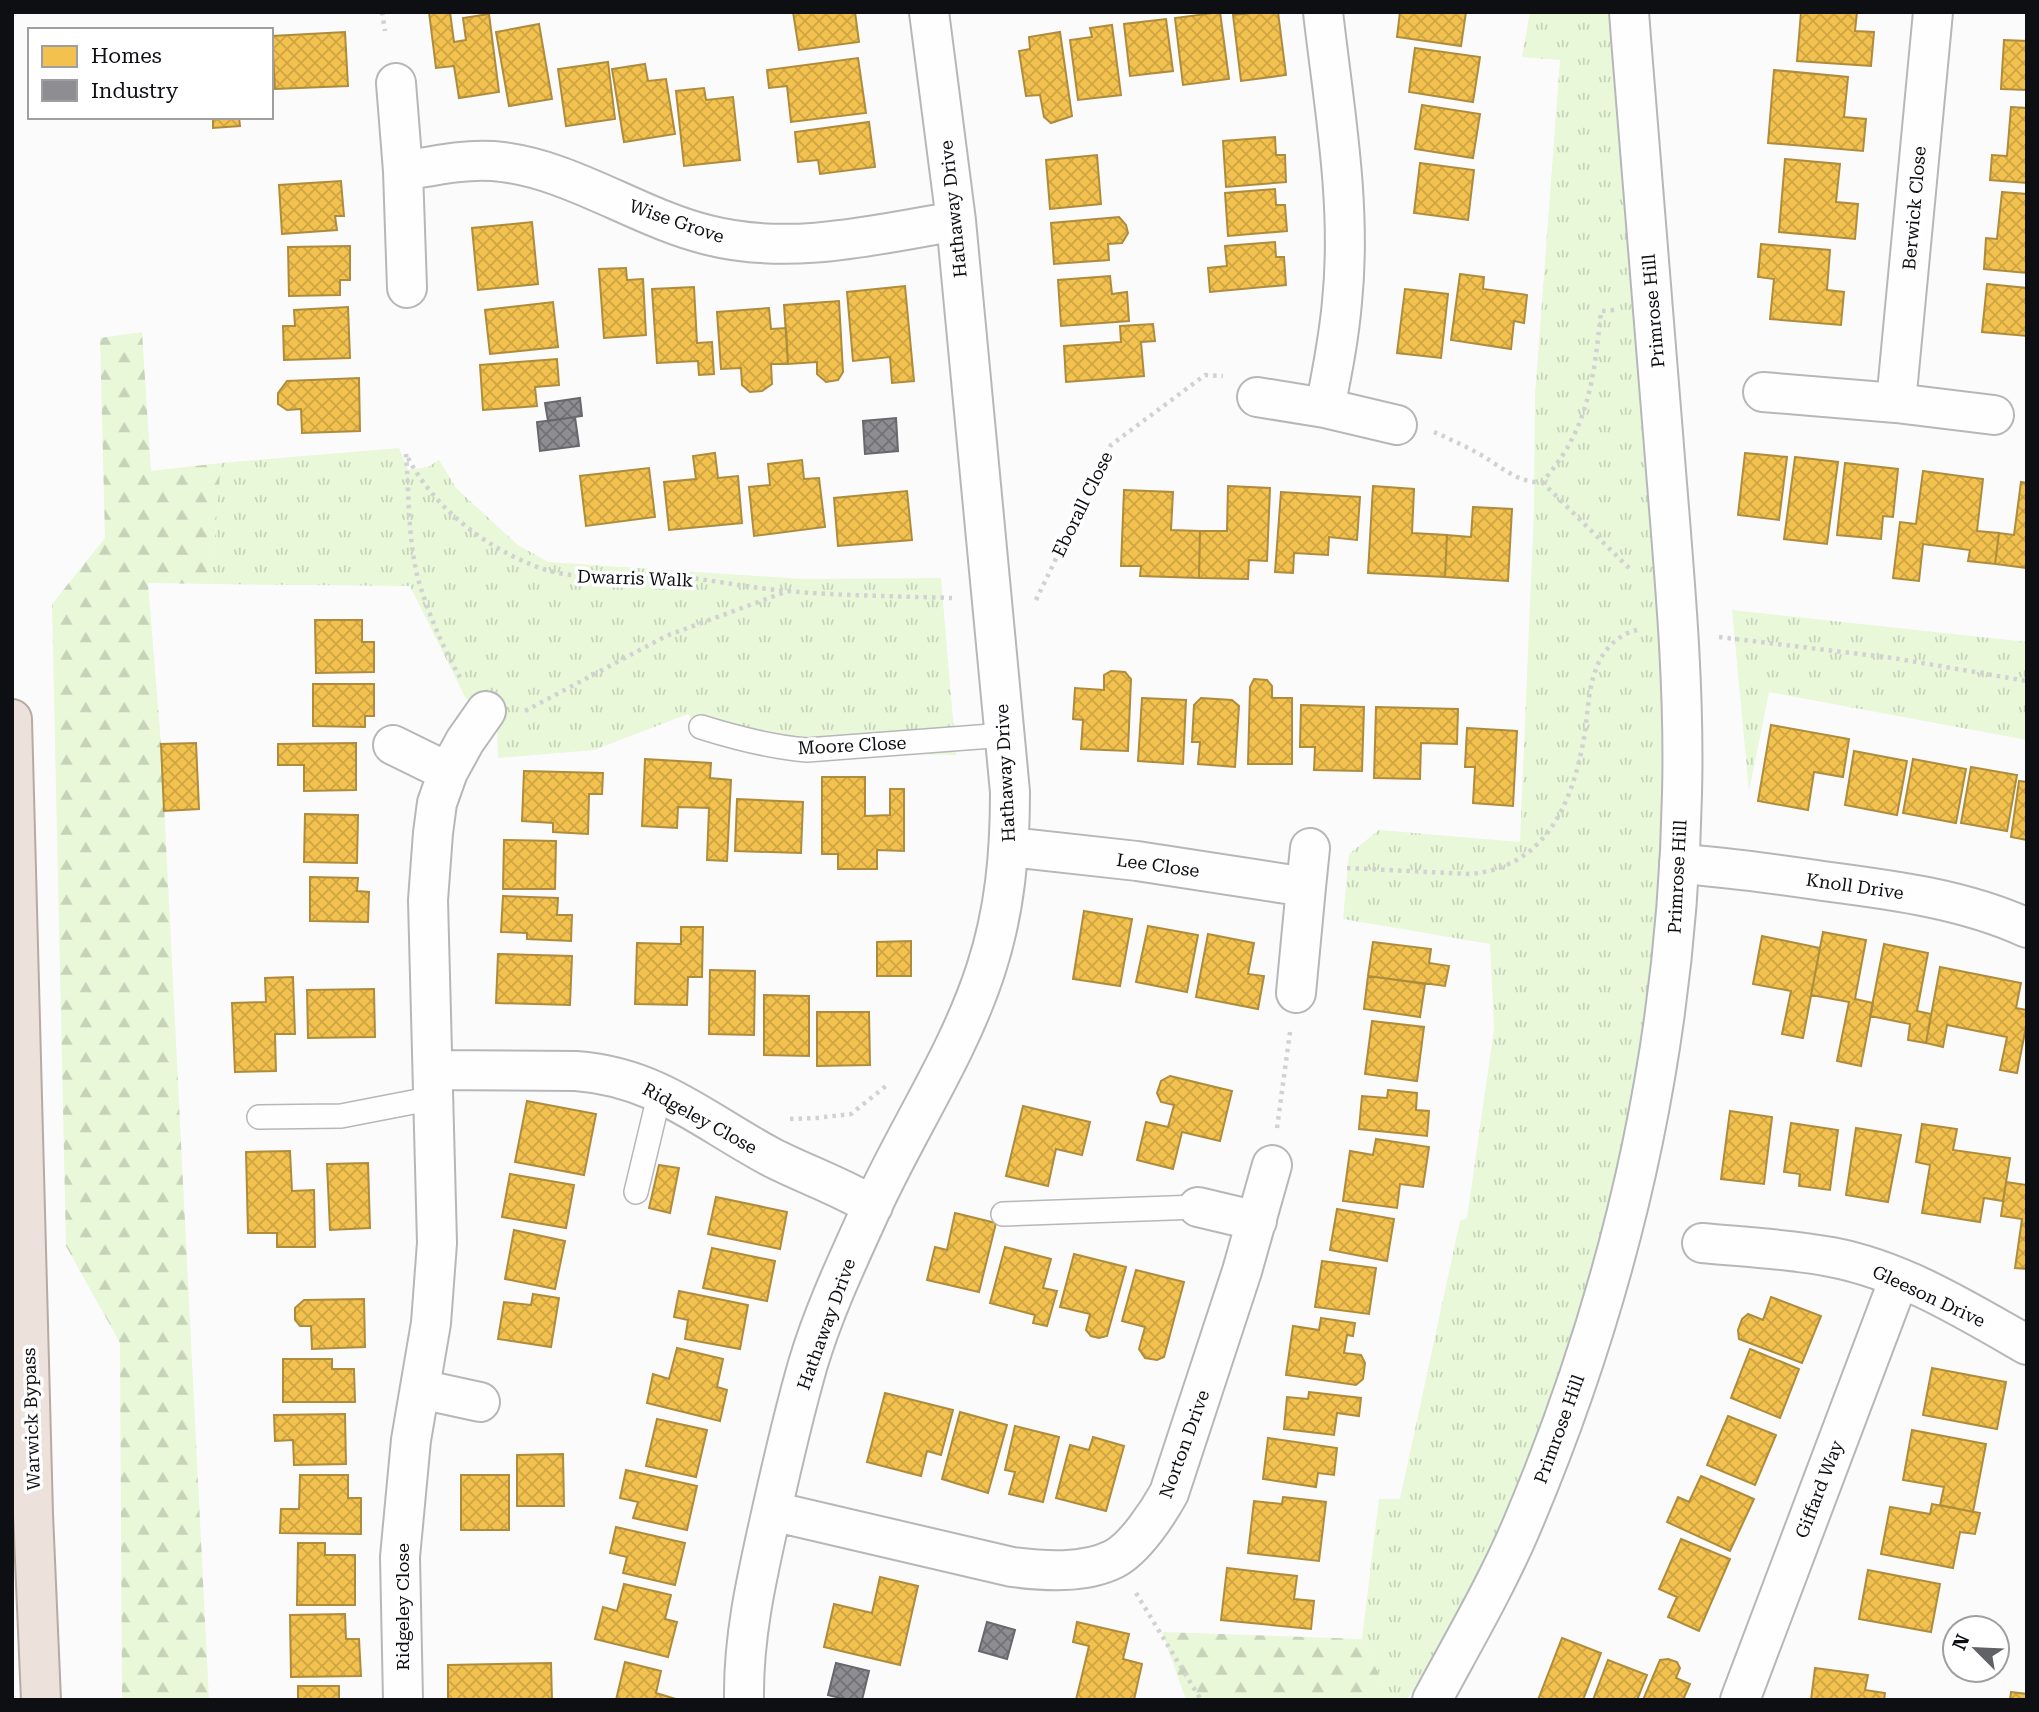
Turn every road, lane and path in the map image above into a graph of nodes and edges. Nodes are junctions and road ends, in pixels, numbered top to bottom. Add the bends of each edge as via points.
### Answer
1 (382, 12) edge
2 (929, 12) edge
3 (1323, 12) edge
4 (1629, 12) edge
5 (1933, 12) edge
6 (385, 31) dead end
7 (396, 83) dead end
8 (403, 171) junction
9 (956, 222) junction
10 (407, 288) dead end
11 (1616, 310) dead end
12 (1763, 391) dead end
13 (1257, 397) joint
14 (1896, 403) junction
15 (1325, 408) junction
16 (1994, 415) dead end
17 (1397, 425) joint
18 (1542, 482) junction
19 (1633, 571) dead end
20 (788, 591) junction
21 (952, 598) dead end
22 (1036, 600) dead end
23 (1718, 624) dead end
24 (1639, 629) dead end
25 (2027, 681) edge
26 (486, 711) junction
27 (12, 719) edge
28 (701, 727) dead end
29 (1005, 735) junction
30 (393, 745) dead end
31 (448, 772) junction
32 (1010, 847) junction
33 (1310, 848) dead end
34 (1679, 864) junction
35 (1346, 868) dead end
36 (1306, 887) junction
37 (2027, 928) edge
38 (1296, 993) joint
39 (434, 1084) junction
40 (660, 1091) junction
41 (259, 1117) dead end
42 (1272, 1165) joint
43 (636, 1192) dead end
44 (873, 1206) junction
45 (1198, 1207) joint
46 (1003, 1214) dead end
47 (1257, 1221) junction
48 (1702, 1243) dead end
49 (1899, 1279) junction
50 (2027, 1345) edge
51 (420, 1389) junction
52 (480, 1402) dead end
53 (772, 1511) junction
54 (1115, 1559) junction
55 (41, 1700) edge
56 (403, 1700) edge
57 (744, 1700) edge
58 (1201, 1700) edge
59 (1432, 1700) edge
60 (1740, 1700) edge

1 - 6 path
2 - 9 street, Hathaway Drive
3 - 15 street via 1344,188 1345,252 1343,300
4 - 34 street, Primrose Hill via 1675,578 1683,728
5 - 14 street, Berwick Close
7 - 8 street
8 - 9 street, Wise Grove via 465,161 519,165 708,235 765,244 841,240
8 - 10 street
9 - 29 street, Hathaway Drive
11 - 18 path via 1601,311 1586,406 1565,454
12 - 14 street
13 - 15 street
13 - 22 path, Eborall Close via 1249,378 1205,375 1111,445
14 - 16 street
15 - 17 street
17 - 18 path via 1426,428 1528,482
18 - 19 path
20 - 21 path, Dwarris Walk
20 - 26 path via 666,636 511,718
20 - 26 path, Dwarris Walk via 671,576 565,576 534,566 487,541 439,503 406,454 418,578 460,678
23 - 25 path via 1719,637 1893,658
24 - 35 path via 1619,636 1600,660 1574,781 1549,832 1529,852 1485,873
26 - 31 street, Ridgeley Close
27 - 55 highway, Warwick Bypass
28 - 29 lane, Moore Close via 743,740 807,750
29 - 32 street, Hathaway Drive
30 - 31 street
31 - 39 street, Ridgeley Close via 437,803 428,900
32 - 36 street, Lee Close
32 - 44 street, Hathaway Drive via 1002,910 986,971
33 - 36 street
34 - 37 street, Knoll Drive via 1926,897
34 - 59 street, Primrose Hill via 1660,1047 1615,1262 1591,1342 1519,1531
36 - 38 street
38 - 42 path
39 - 40 street, Ridgeley Close via 597,1072
39 - 41 lane via 341,1116
39 - 51 street, Ridgeley Close via 437,1243
40 - 43 lane
40 - 44 street, Ridgeley Close via 788,1166
42 - 47 street, Norton Drive
44 - 53 street, Hathaway Drive via 828,1307 809,1363
45 - 46 lane
45 - 47 street
47 - 54 street, Norton Drive via 1169,1493 1157,1515
48 - 49 street, Gleeson Drive via 1831,1257
49 - 50 street, Gleeson Drive via 1961,1307
49 - 60 street, Giffard Way
51 - 52 street
51 - 56 street, Ridgeley Close via 400,1557
53 - 54 street via 1013,1567 1070,1569
53 - 57 street, Hathaway Drive via 748,1627
54 - 58 path

